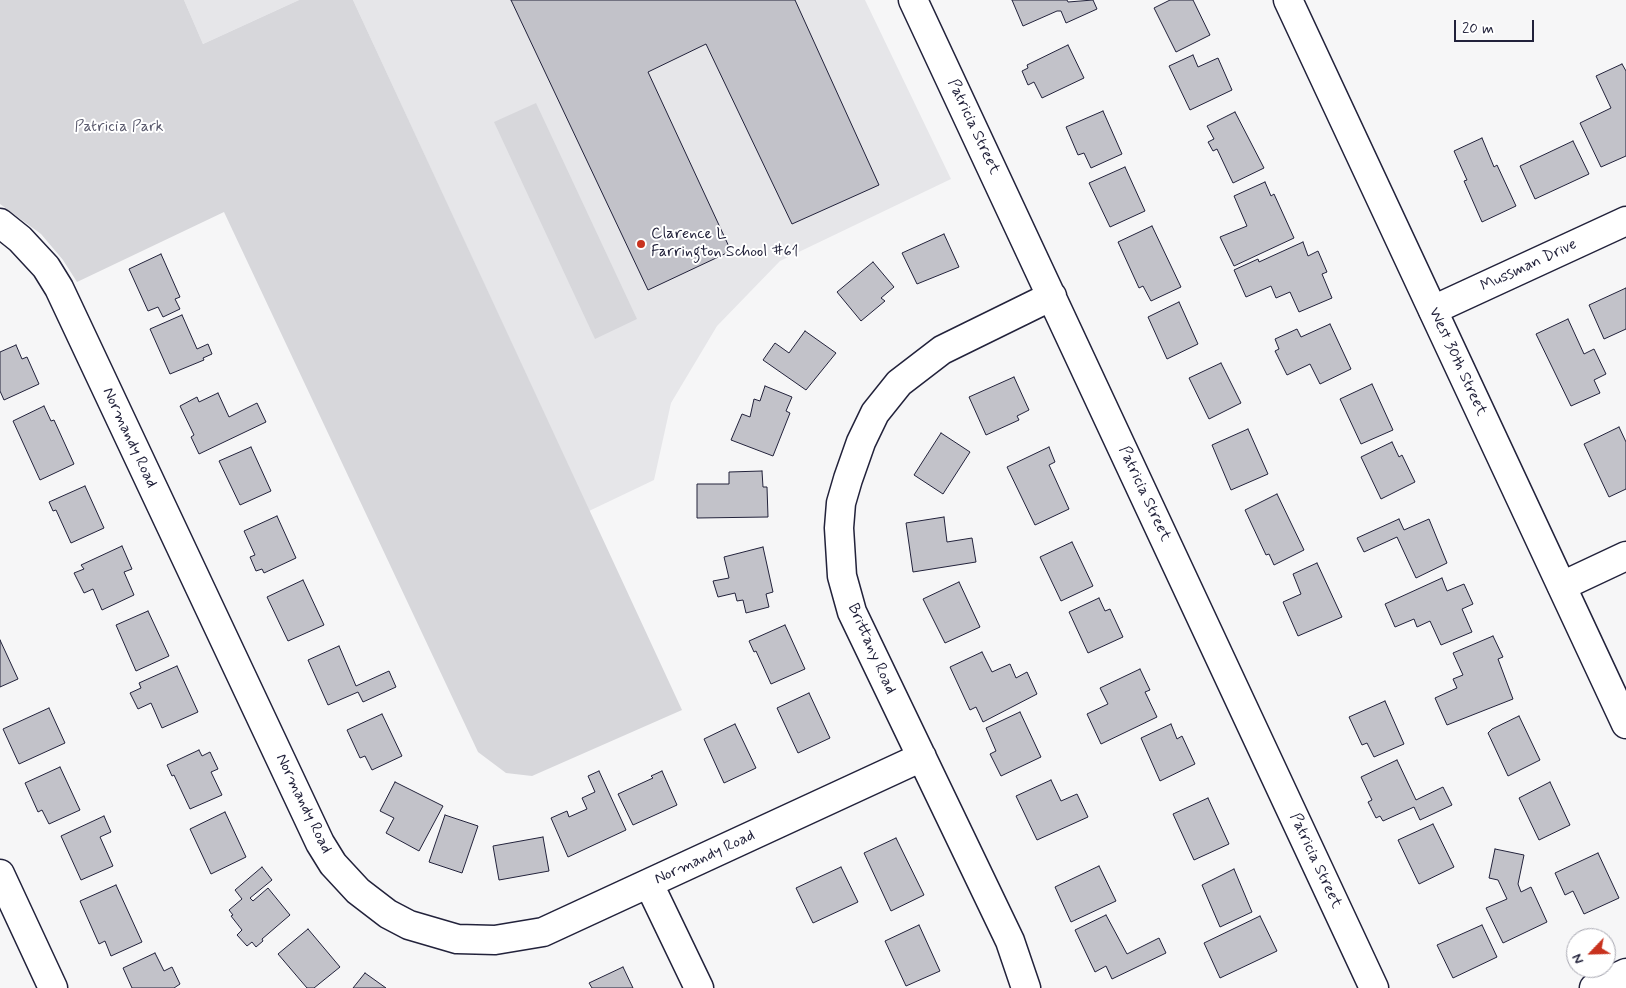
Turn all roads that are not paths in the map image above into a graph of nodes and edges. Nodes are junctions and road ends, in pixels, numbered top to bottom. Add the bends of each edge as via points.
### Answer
1 (913, 0) edge
2 (1288, 0) edge
3 (1626, 221) edge
4 (0, 223) edge
5 (1052, 296) junction
6 (1433, 310) junction
7 (1626, 556) edge
8 (1562, 586) junction
9 (1626, 724) edge
10 (922, 757) junction
11 (0, 874) edge
12 (649, 884) junction
13 (1626, 973) edge
14 (53, 988) edge
15 (699, 988) edge
16 (1026, 988) edge
17 (1374, 988) edge
18 (1594, 988) edge

1 - 5 street, Patricia Street
2 - 6 street, West 30th Street
3 - 6 street, Mussman Drive
4 - 12 street, Normandy Road via 46,267 59,288 320,843 333,864 358,891 388,914 410,925 457,939 495,940 542,932
5 - 10 street, Brittany Road via 942,350 905,377 875,413 861,442 841,503 842,576 852,612
5 - 17 street, Patricia Street
6 - 8 street, West 30th Street
7 - 8 street
8 - 9 street, West 30th Street
10 - 12 street, Normandy Road
10 - 16 street, Brittany Road via 1010,941
11 - 14 street
12 - 15 street
13 - 18 street

